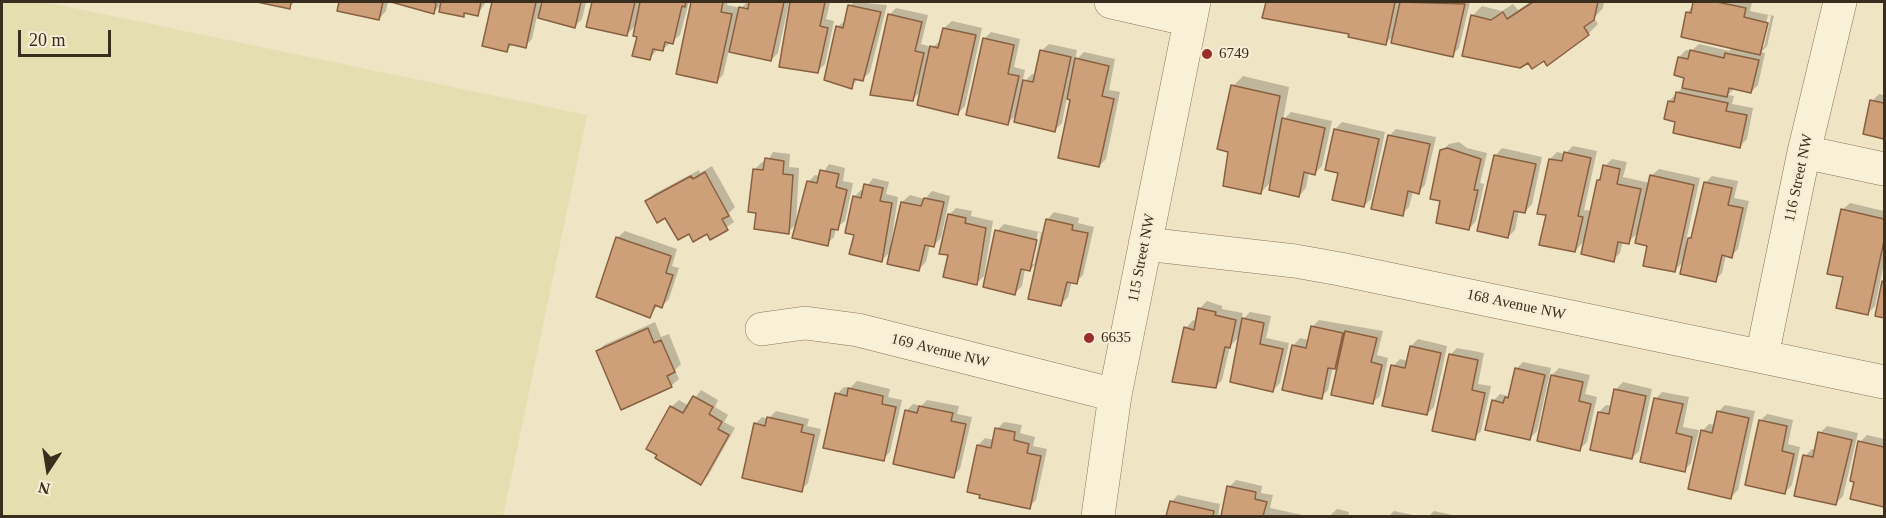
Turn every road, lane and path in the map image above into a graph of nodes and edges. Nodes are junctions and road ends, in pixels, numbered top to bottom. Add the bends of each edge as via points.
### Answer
1 (1111, 2) edge
2 (1840, 2) edge
3 (1192, 11) edge
4 (1804, 152) junction
5 (1884, 169) edge
6 (1145, 243) junction
7 (762, 329) dead end
8 (1762, 356) junction
9 (1884, 382) edge
10 (1115, 395) junction
11 (1098, 516) edge

1 - 3 street
2 - 4 street, 116 Street NW
3 - 6 street, 115 Street NW
4 - 5 street
4 - 8 street, 116 Street NW
6 - 8 street, 168 Avenue NW via 1340,269
6 - 10 street, 115 Street NW
7 - 10 street, 169 Avenue NW via 805,323 858,330
8 - 9 street, 168 Avenue NW
10 - 11 street, 115 Street NW

